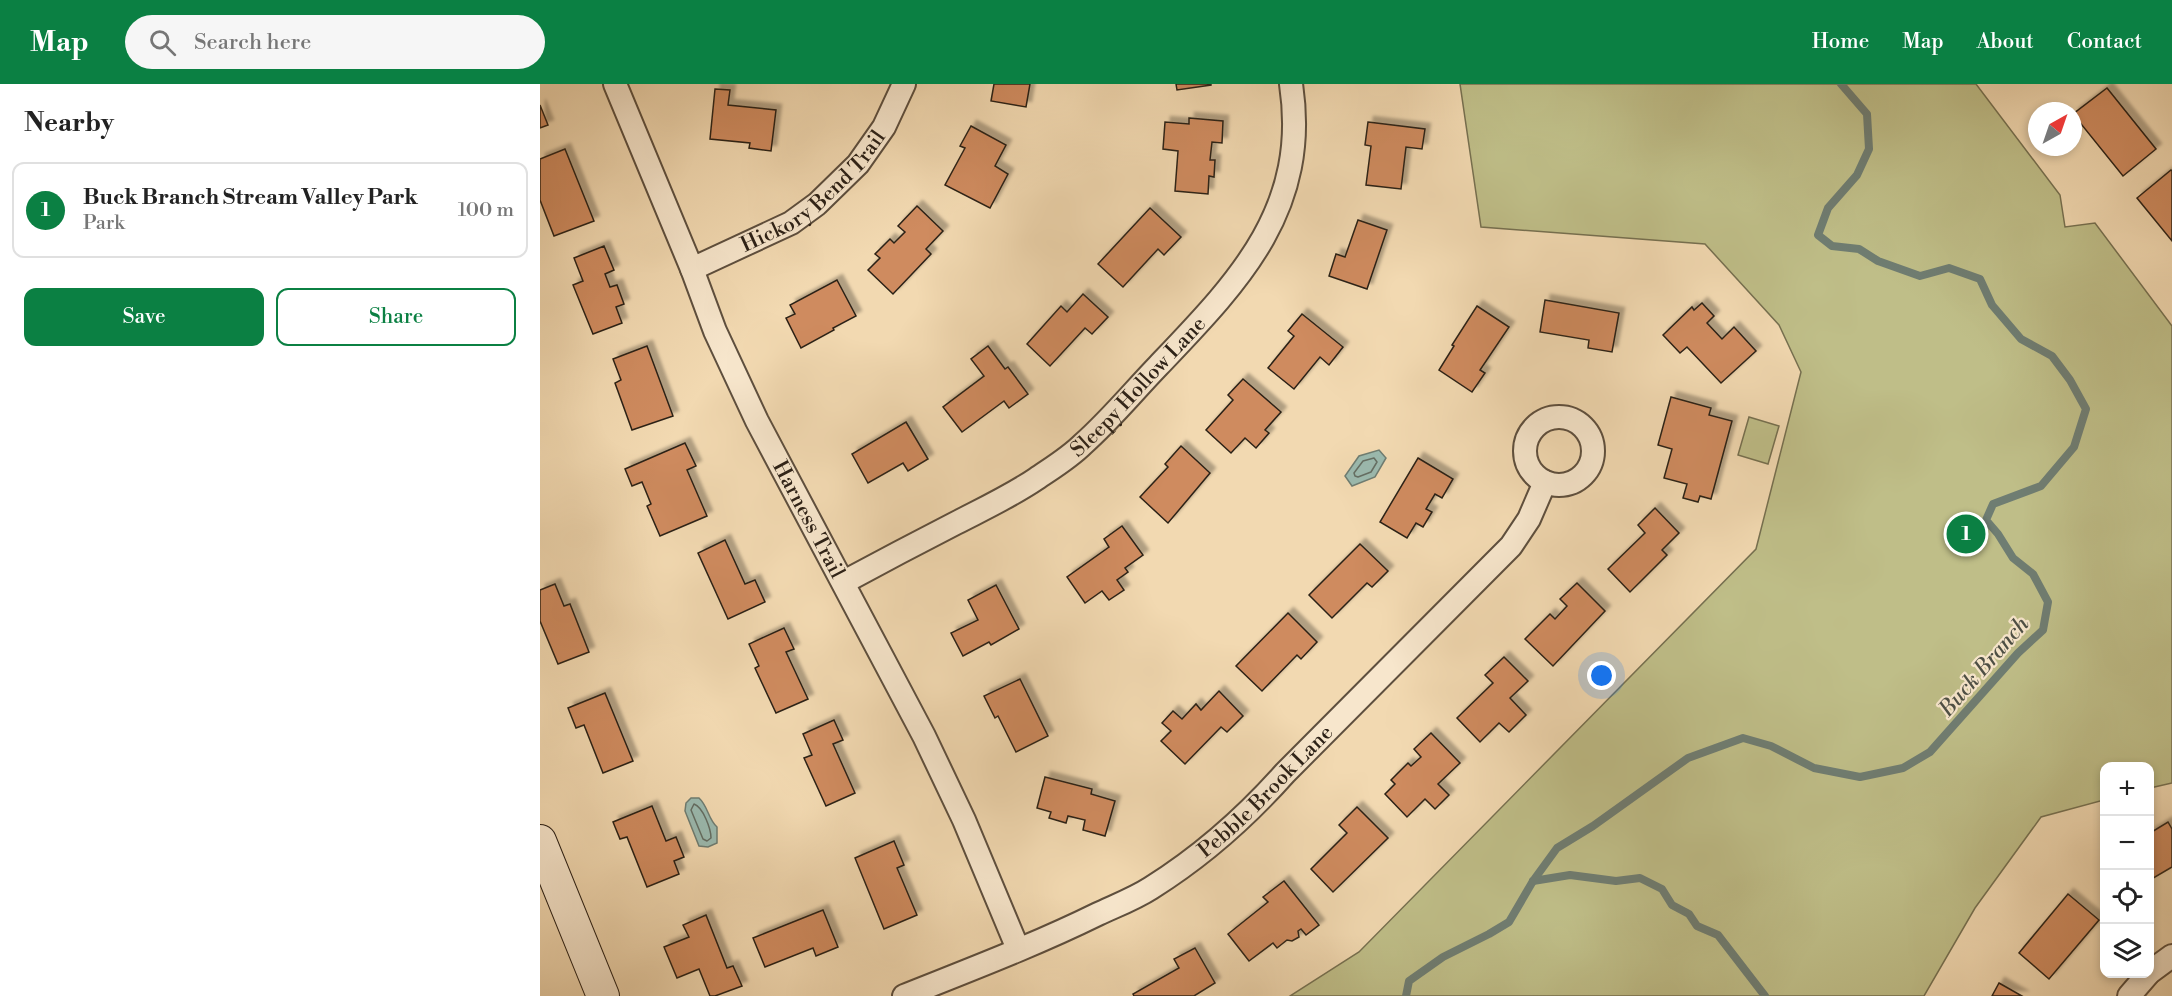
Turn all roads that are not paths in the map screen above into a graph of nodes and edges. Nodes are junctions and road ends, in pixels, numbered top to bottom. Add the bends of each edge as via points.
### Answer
1 (615, 84) edge
2 (904, 84) edge
3 (1291, 84) edge
4 (692, 269) junction
5 (1545, 482) dead end
6 (844, 582) junction
7 (540, 841) edge
8 (1018, 949) junction
9 (2172, 956) edge
10 (2154, 969) edge
11 (2145, 978) edge
12 (603, 996) edge
13 (904, 996) edge
14 (2129, 996) edge

1 - 4 street, Harness Trail
2 - 4 street, Hickory Bend Trail via 884,127 858,164 817,204 791,223
3 - 6 street, Sleepy Hollow Lane via 1295,132 1284,191 1270,228 1226,292 1081,446 1004,499
4 - 6 street, Harness Trail via 757,421
5 - 8 street, Pebble Brook Lane via 1529,519 1511,546 1225,834 1149,890
6 - 8 street, Harness Trail via 964,820
7 - 12 street
8 - 13 street, Pebble Brook Lane
9 - 10 street
11 - 14 street

